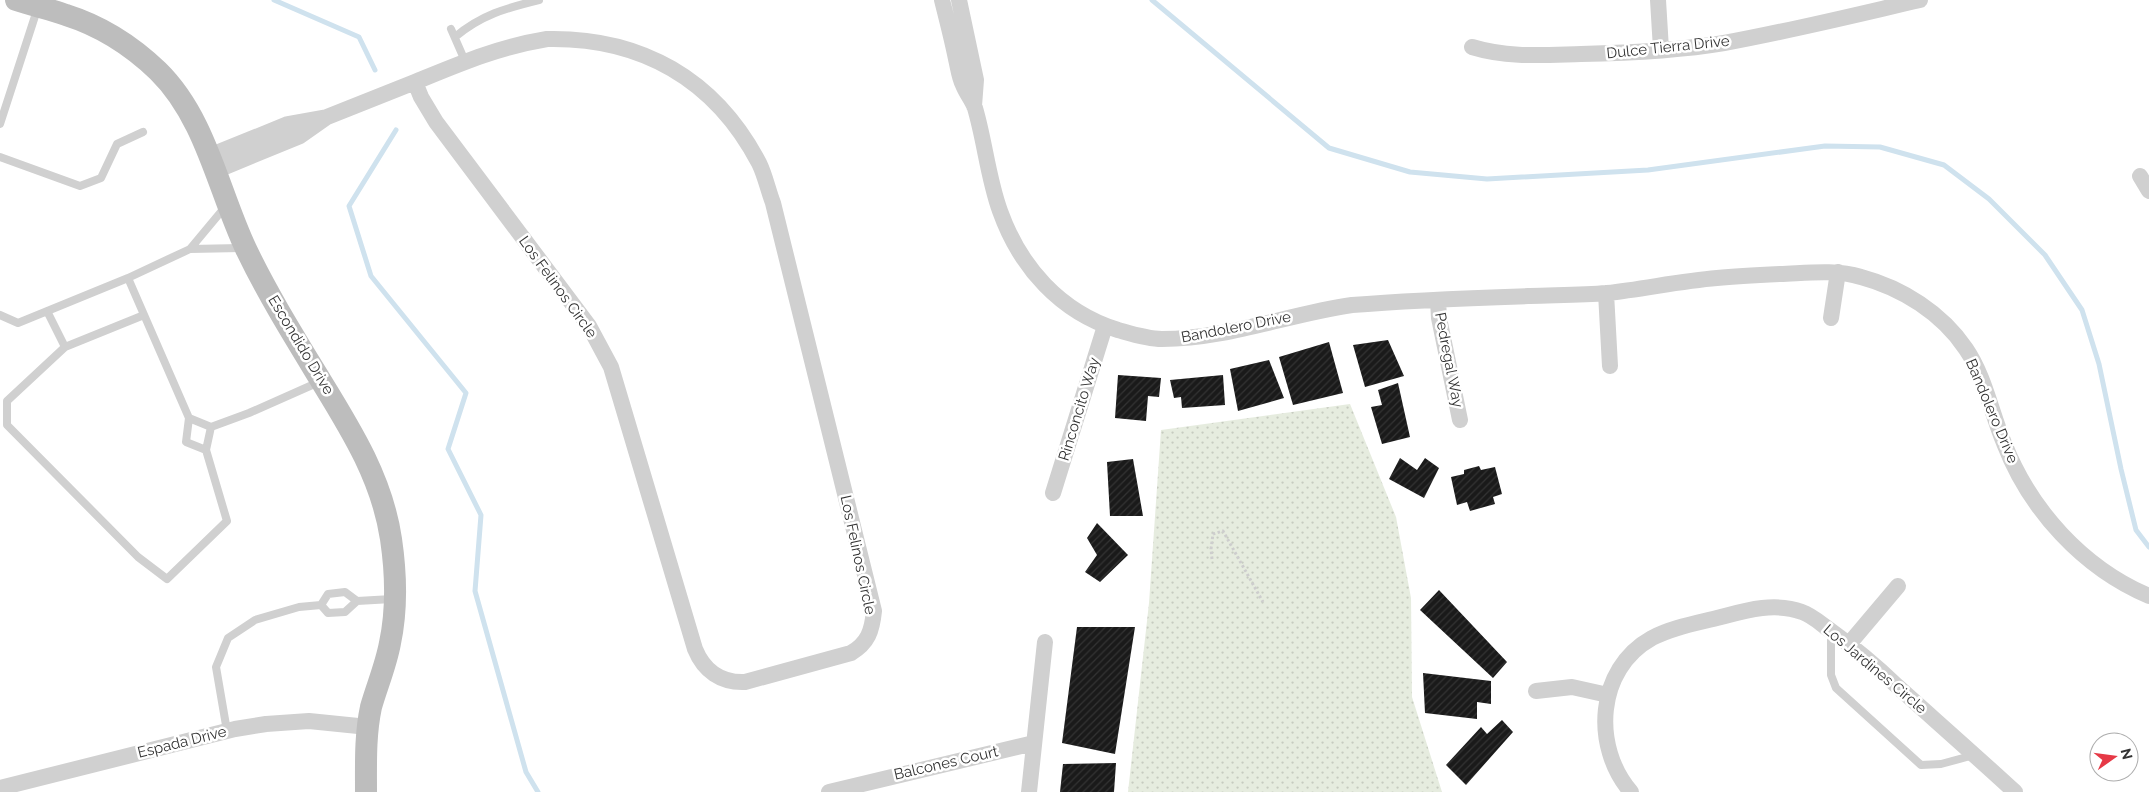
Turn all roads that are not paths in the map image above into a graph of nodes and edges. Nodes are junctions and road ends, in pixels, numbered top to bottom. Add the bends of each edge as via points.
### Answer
1 (16, 0) edge
2 (539, 0) edge
3 (942, 0) edge
4 (959, 0) edge
5 (1658, 0) edge
6 (1920, 0) edge
7 (38, 7) junction
8 (451, 28) dead end
9 (455, 37) junction
10 (1472, 47) dead end
11 (1661, 49) junction
12 (465, 61) junction
13 (415, 82) junction
14 (3, 106) edge
15 (974, 106) junction
16 (0, 124) edge
17 (143, 132) dead end
18 (0, 157) edge
19 (212, 164) junction
20 (2140, 176) dead end
21 (2149, 191) edge
22 (227, 204) junction
23 (245, 248) junction
24 (190, 249) junction
25 (1838, 272) junction
26 (128, 278) junction
27 (1606, 293) junction
28 (1438, 300) junction
29 (46, 311) junction
30 (0, 315) edge
31 (144, 315) junction
32 (1831, 318) dead end
33 (1105, 326) junction
34 (65, 347) junction
35 (1610, 366) dead end
36 (321, 381) junction
37 (189, 418) junction
38 (1460, 420) dead end
39 (211, 427) junction
40 (206, 450) junction
41 (1053, 492) dead end
42 (1898, 586) dead end
43 (2149, 596) edge
44 (394, 599) junction
45 (357, 601) junction
46 (322, 605) junction
47 (1831, 631) junction
48 (1044, 642) dead end
49 (1849, 644) junction
50 (1536, 690) dead end
51 (1608, 695) junction
52 (368, 727) junction
53 (226, 731) junction
54 (1034, 743) junction
55 (1974, 754) junction
56 (0, 788) edge
57 (366, 792) edge
58 (829, 792) edge
59 (1029, 792) edge
60 (1631, 792) edge
61 (2015, 792) edge

1 - 7 street, Escondido Drive
2 - 9 lane via 484,16
3 - 15 street, Bandolero Drive via 962,84
4 - 15 street, Bandolero Drive via 976,80
5 - 11 street
6 - 11 street, Dulce Tierra Drive via 1724,43
7 - 14 lane
7 - 19 street, Escondido Drive via 92,25 116,37 160,72 201,136
8 - 9 lane
9 - 12 lane
10 - 11 street, Dulce Tierra Drive via 1518,56
12 - 13 street, Los Felinos Circle
12 - 13 street, Los Felinos Circle via 505,47 546,39 588,40 615,45 663,62 686,77 732,120 743,136 760,165 773,203 874,611 870,635 860,648 843,656 745,682 732,682 715,676 704,665 695,649 604,352 589,326 436,122
13 - 19 street, Los Felinos Circle via 327,117 300,136
14 - 16 lane
15 - 33 street, Bandolero Drive via 999,209 1023,260 1042,283 1068,306
17 - 18 lane via 117,144 101,178 80,186
19 - 22 street, Escondido Drive
20 - 21 street
22 - 23 street, Escondido Drive
22 - 24 lane
23 - 24 lane
23 - 36 street, Escondido Drive
24 - 26 lane
25 - 27 street, Bandolero Drive via 1717,278
25 - 32 street
25 - 43 street, Bandolero Drive via 1898,290 1936,315 1967,349 1984,385 2004,444 2034,499 2061,534 2101,571
26 - 29 lane
26 - 31 lane
27 - 28 street, Bandolero Drive
27 - 35 street
28 - 33 street, Bandolero Drive via 1314,310 1207,335 1176,338 1141,336
28 - 38 street, Pedregal Way
29 - 30 lane via 18,323
29 - 34 lane
31 - 34 lane
31 - 37 lane
33 - 41 street, Rinconcito Way
34 - 40 lane via 7,401 7,425 138,557 167,579 226,521
36 - 39 lane
36 - 44 street, Escondido Drive via 360,445 375,478 391,538
37 - 39 lane
37 - 40 lane via 186,442
39 - 40 lane
42 - 49 street
44 - 45 lane
44 - 52 street, Escondido Drive via 391,642
45 - 46 lane via 345,612 328,612
45 - 46 lane via 345,592 328,594
46 - 53 lane via 299,607 255,620 228,638 216,667
47 - 49 street, Los Jardines Circle
47 - 51 street, Los Jardines Circle via 1803,612 1766,607 1667,631 1651,638 1624,663
47 - 55 lane via 1831,675 1836,688 1921,765 1941,764
48 - 54 street
49 - 55 street, Los Jardines Circle
50 - 51 street via 1572,687
51 - 60 street, Los Jardines Circle via 1604,726 1606,742
52 - 53 street, Espada Drive via 309,721
52 - 57 street, Escondido Drive
53 - 56 street, Espada Drive
54 - 58 street, Balcones Court
54 - 59 street
55 - 61 street, Los Jardines Circle

